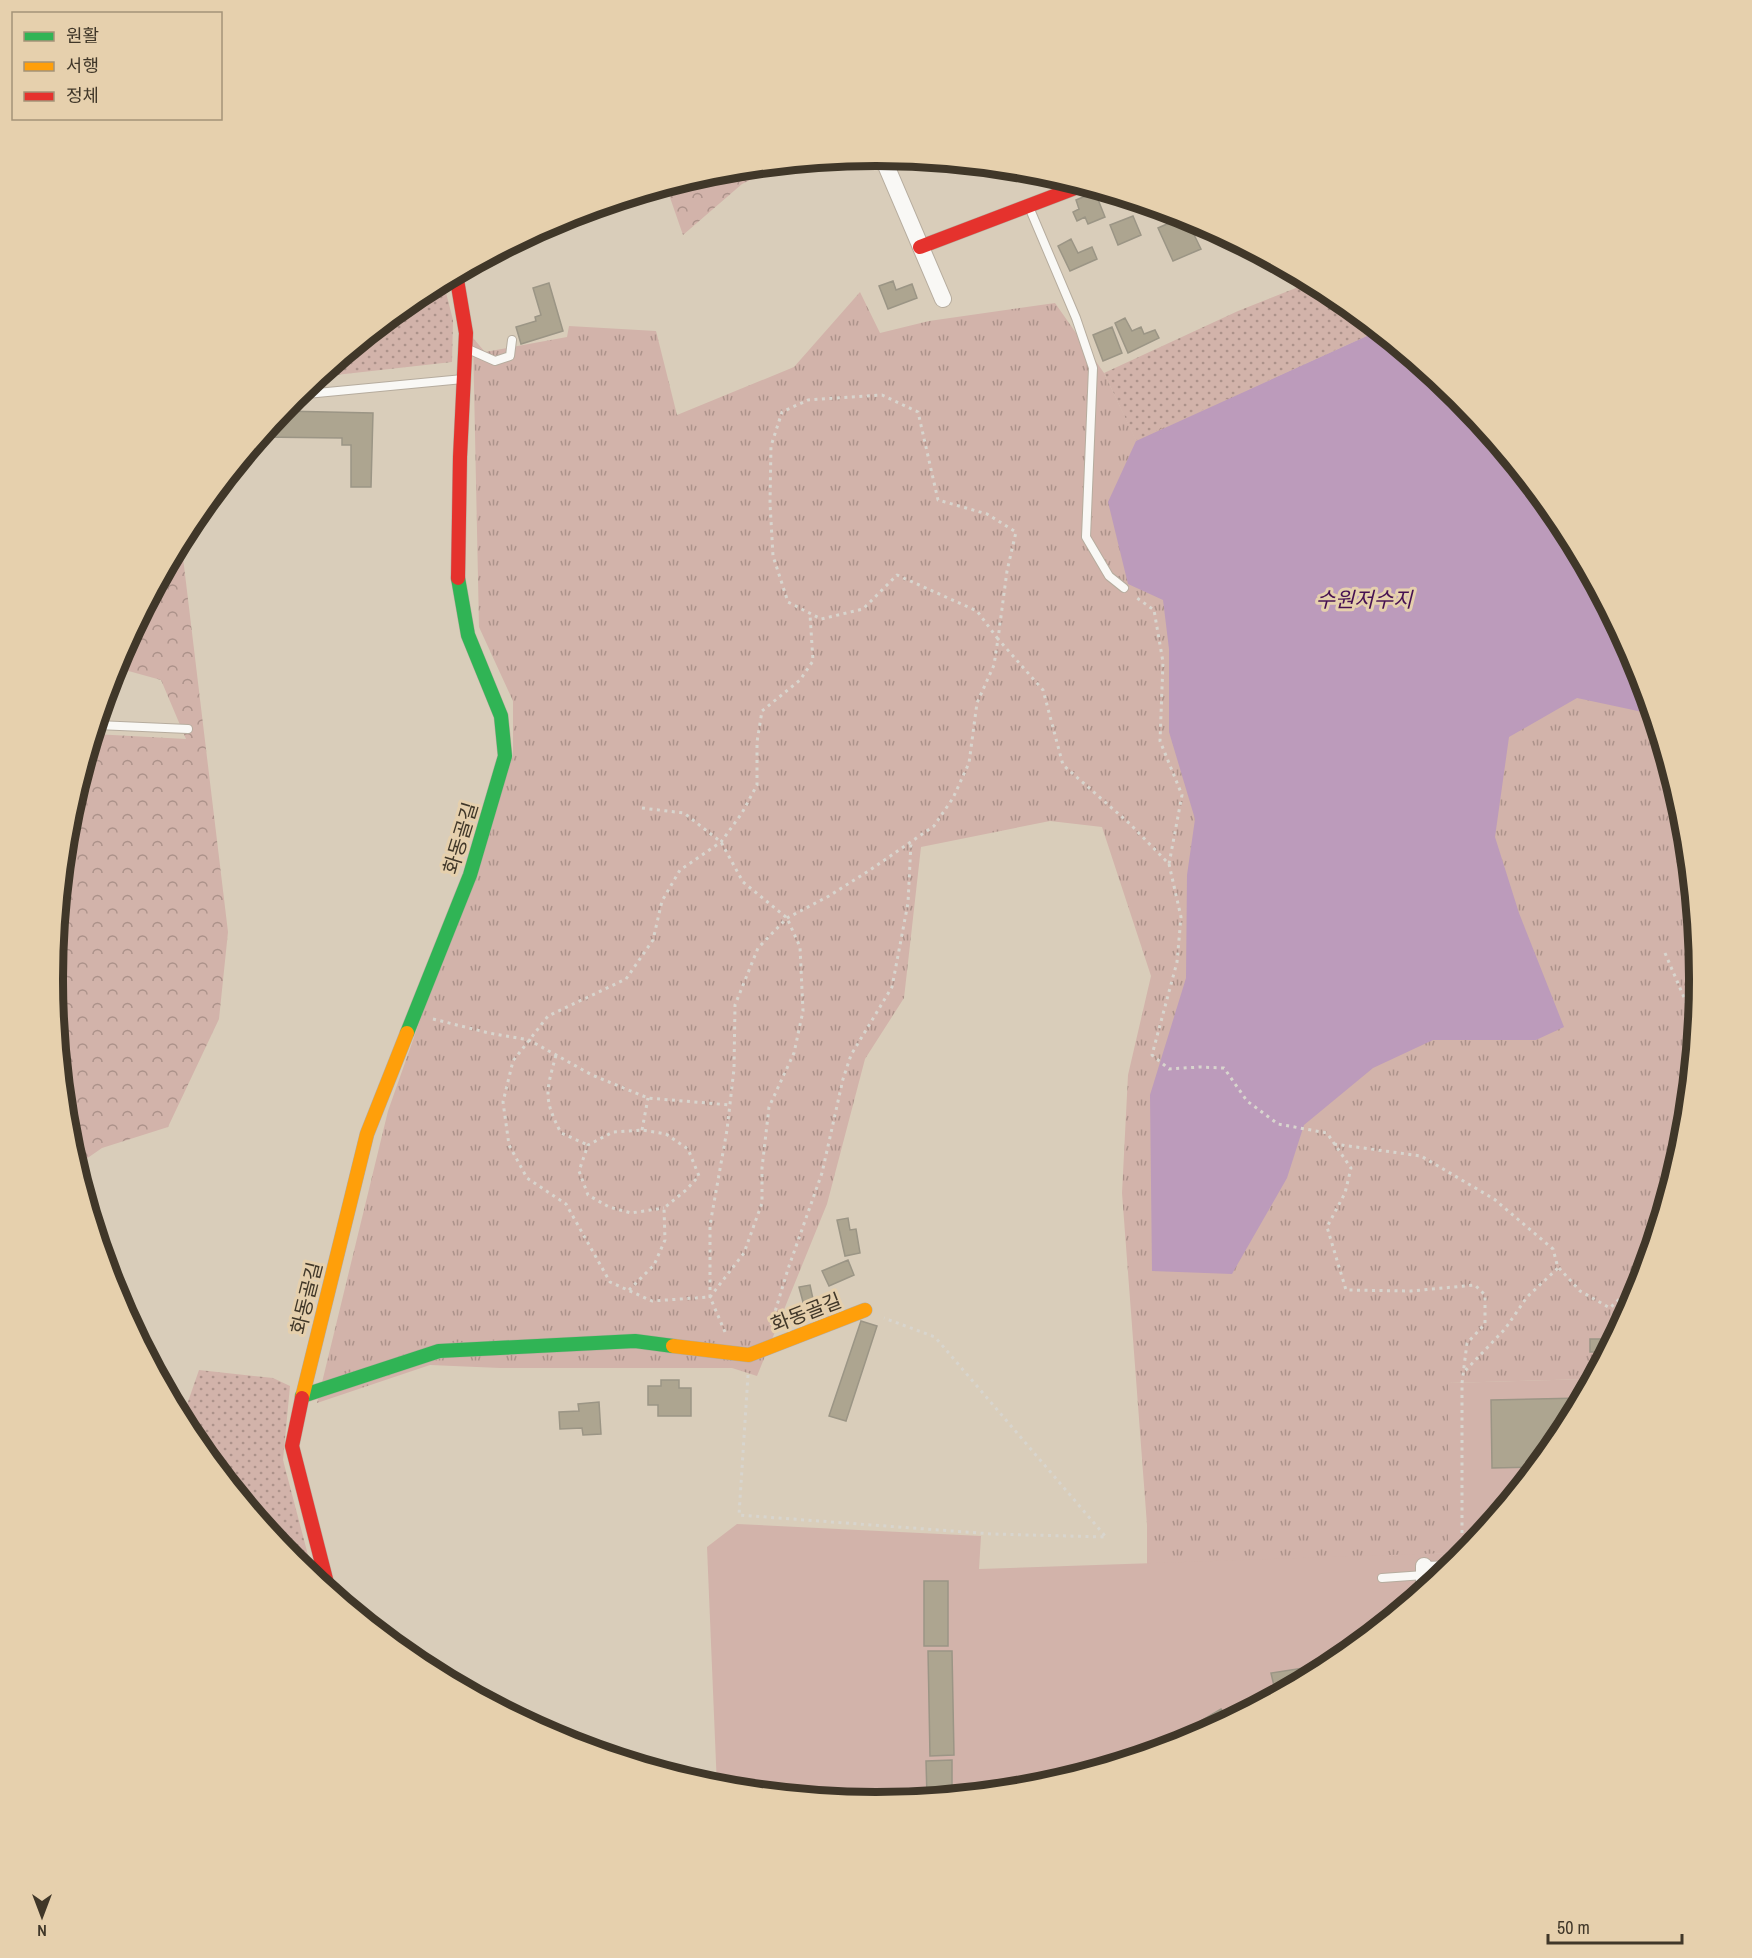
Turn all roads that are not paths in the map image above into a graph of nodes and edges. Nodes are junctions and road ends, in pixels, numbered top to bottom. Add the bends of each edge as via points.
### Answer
1 (886, 166) edge
2 (1070, 190) edge
3 (1029, 206) junction
4 (920, 247) junction
5 (457, 283) edge
6 (943, 299) dead end
7 (512, 340) dead end
8 (465, 347) junction
9 (463, 379) junction
10 (312, 393) edge
11 (1124, 588) road end
12 (104, 725) edge
13 (189, 729) dead end
14 (865, 1310) road end
15 (302, 1396) junction
16 (325, 1576) edge
17 (1424, 1577) edge
18 (1382, 1578) dead end

1 - 4 street
2 - 3 street
3 - 4 street
3 - 11 lane via 1093,368 1086,537 1109,576
4 - 6 street
5 - 8 street, 화동골길
7 - 8 lane via 510,356 495,362
8 - 9 street, 화동골길
9 - 10 lane
9 - 15 street, 화동골길 via 457,574 468,635 501,716 505,756 470,875 367,1134
12 - 13 lane
14 - 15 street, 화동골길 via 749,1355 635,1341 439,1351
15 - 16 street, 화동골길 via 292,1446
17 - 18 lane

